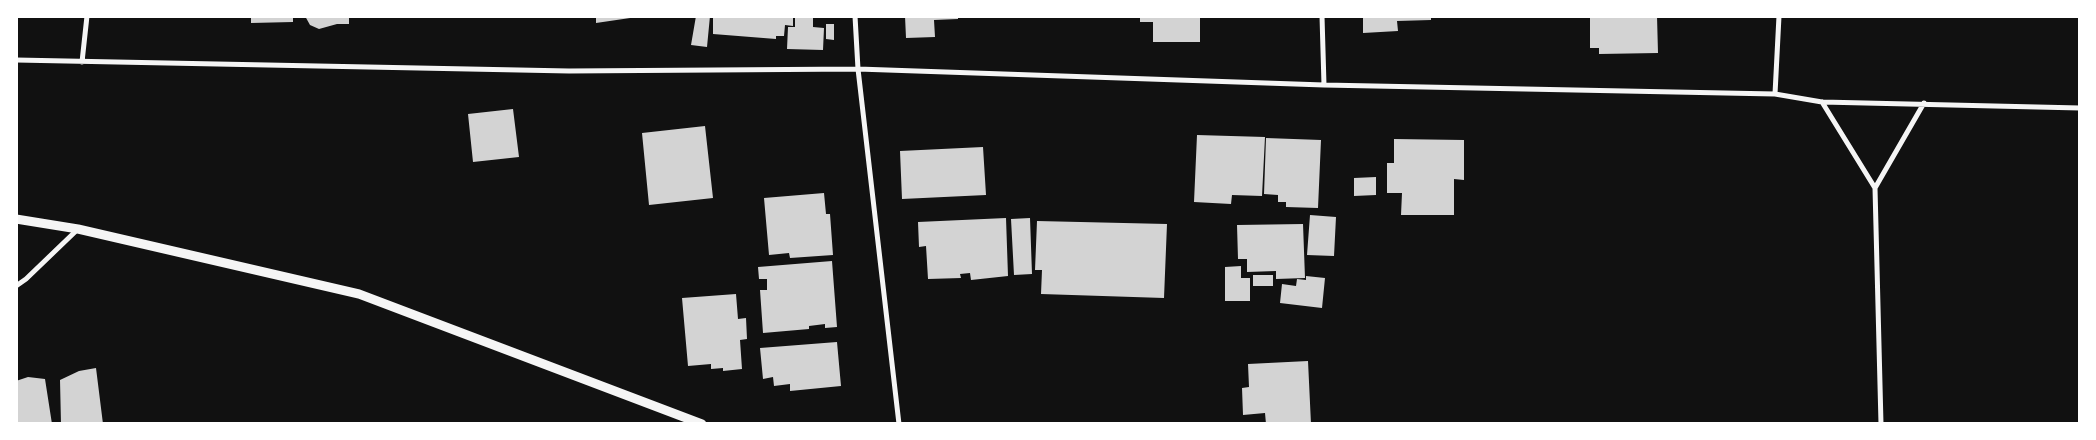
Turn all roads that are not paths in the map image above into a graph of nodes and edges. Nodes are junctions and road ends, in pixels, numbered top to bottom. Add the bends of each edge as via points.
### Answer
1 (87, 16) edge
2 (855, 16) edge
3 (1322, 16) edge
4 (1780, 16) edge
5 (16, 60) edge
6 (82, 62) junction
7 (858, 69) junction
8 (1324, 85) junction
9 (1775, 94) junction
10 (1822, 102) junction
11 (1924, 103) junction
12 (2080, 108) edge
13 (1875, 188) junction
14 (16, 219) edge
15 (78, 228) junction
16 (16, 286) edge
17 (702, 424) edge
18 (899, 424) edge
19 (1881, 424) edge

1 - 6 street
2 - 7 street
3 - 8 street
4 - 9 street
5 - 6 street
6 - 7 street via 569,71
7 - 8 street
7 - 18 street
8 - 9 street
9 - 10 street
10 - 11 street
10 - 13 street
11 - 12 street
11 - 13 street
13 - 19 street
14 - 15 street
15 - 16 street
15 - 17 street via 359,294

